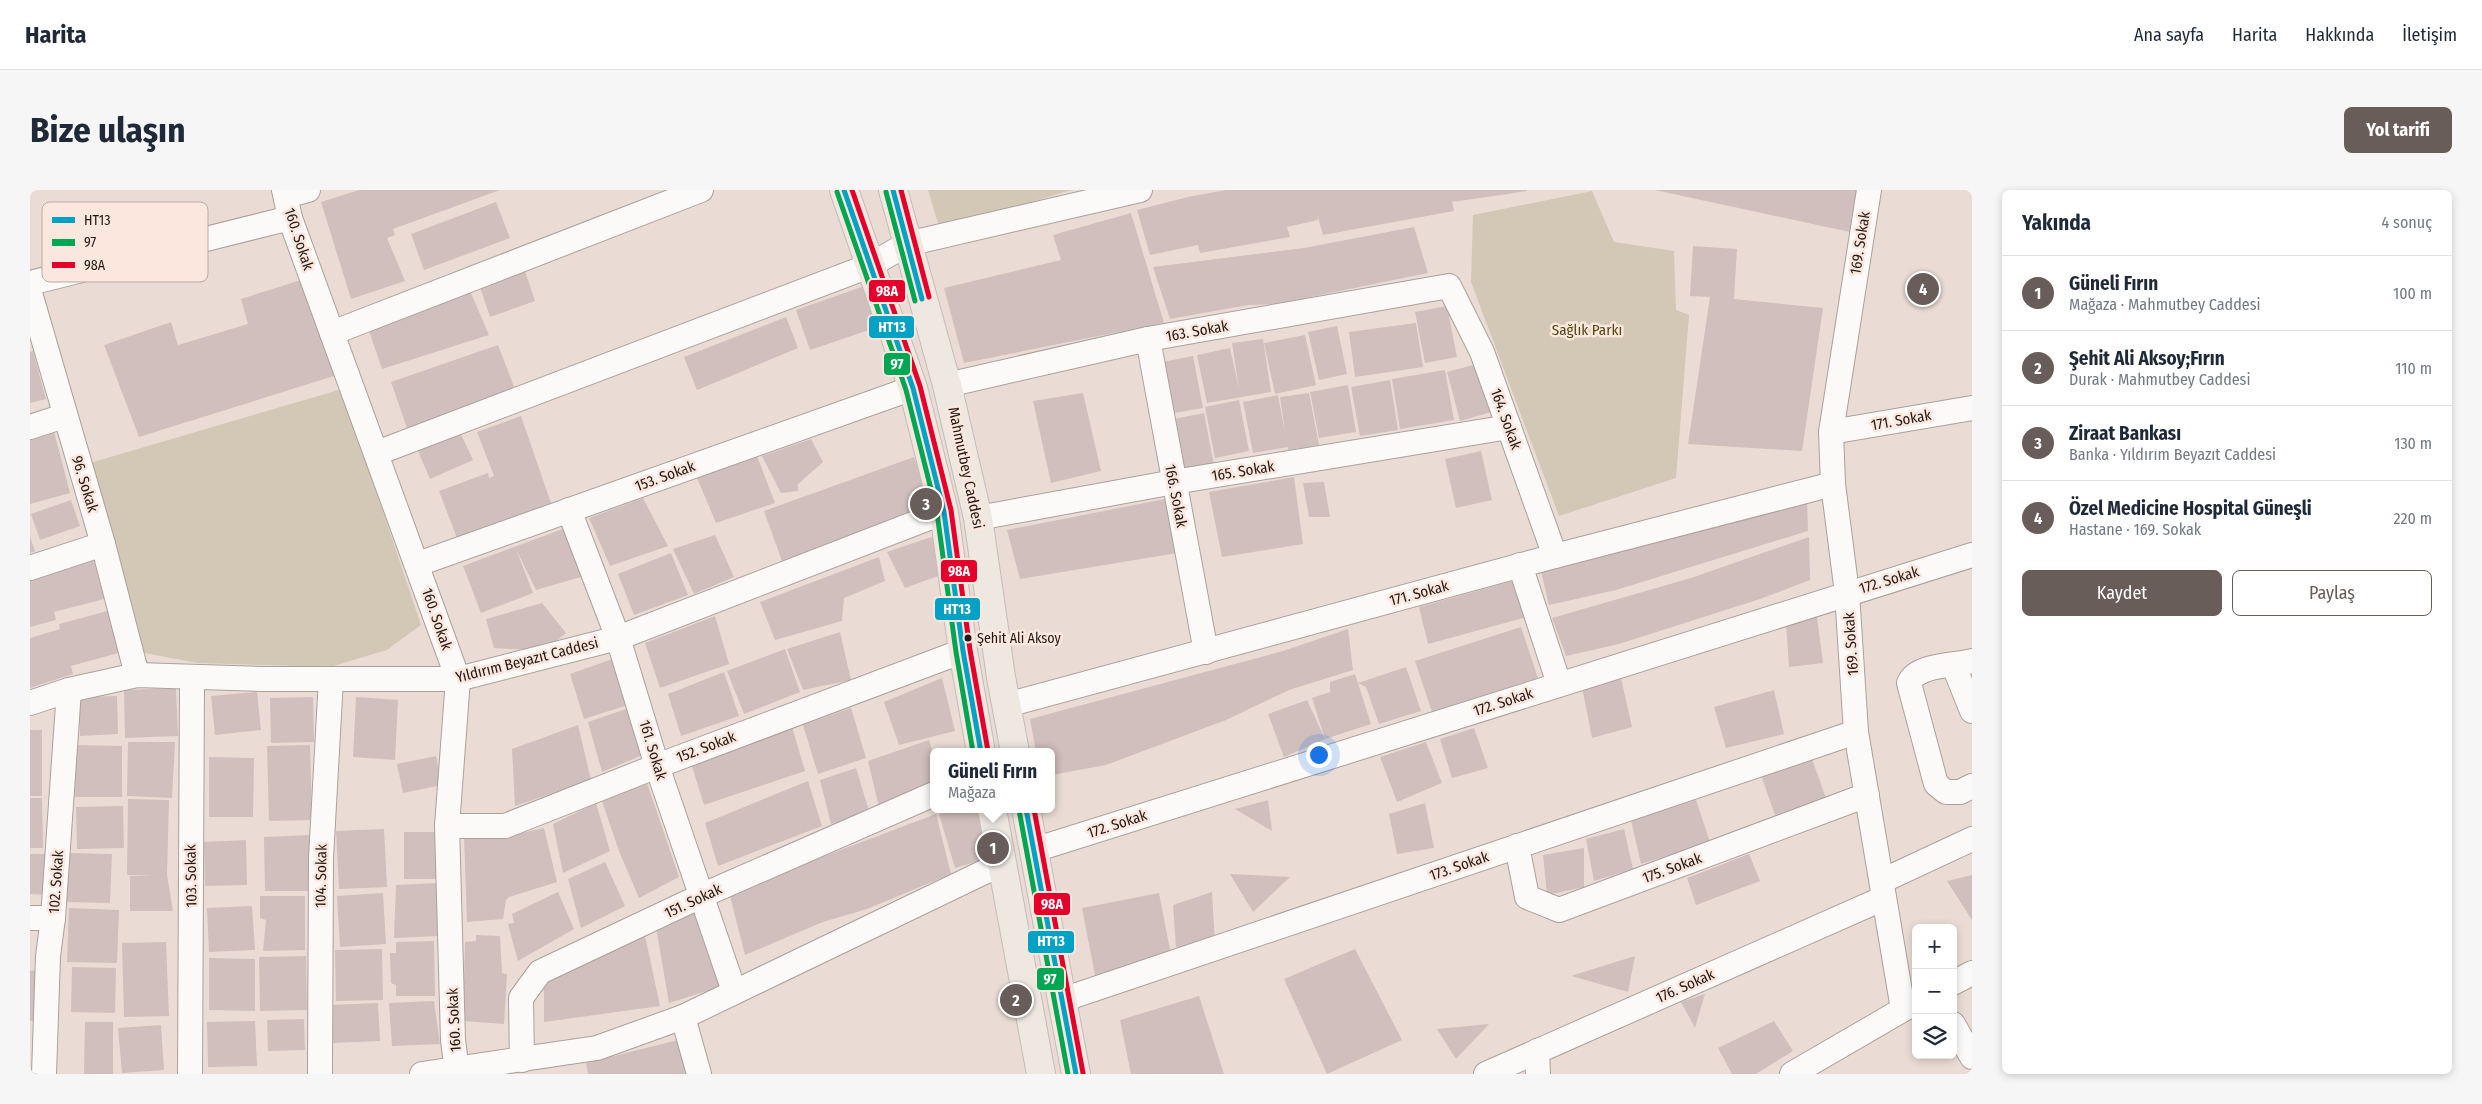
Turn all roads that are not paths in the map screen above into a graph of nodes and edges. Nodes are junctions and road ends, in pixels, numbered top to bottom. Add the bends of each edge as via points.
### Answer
1 (701, 190) edge
2 (844, 190) edge
3 (893, 190) edge
4 (1140, 190) edge
5 (1869, 190) edge
6 (292, 199) edge
7 (208, 226) edge
8 (907, 244) junction
9 (869, 266) junction
10 (42, 279) edge
11 (30, 283) edge
12 (1449, 286) joint
13 (30, 293) edge
14 (332, 333) junction
15 (1148, 339) junction
16 (947, 385) junction
17 (913, 388) junction
18 (1972, 408) edge
19 (64, 416) junction
20 (30, 427) edge
21 (1508, 427) junction
22 (1831, 432) junction
23 (377, 453) junction
24 (1174, 482) junction
25 (1833, 484) junction
26 (569, 510) junction
27 (944, 512) junction
28 (978, 518) junction
29 (103, 544) junction
30 (1972, 555) edge
31 (1555, 556) junction
32 (418, 564) junction
33 (1520, 565) junction
34 (30, 568) edge
35 (1847, 593) junction
36 (618, 638) junction
37 (963, 651) junction
38 (1206, 652) junction
39 (1963, 664) edge
40 (137, 675) junction
41 (192, 678) junction
42 (331, 679) junction
43 (458, 680) junction
44 (1559, 684) junction
45 (69, 690) junction
46 (30, 703) edge
47 (1006, 705) junction
48 (1972, 711) edge
49 (1856, 732) junction
50 (981, 748) edge
51 (1014, 748) edge
52 (657, 766) junction
53 (1972, 786) edge
54 (1867, 795) junction
55 (930, 796) edge
56 (993, 813) edge
57 (1027, 813) edge
58 (447, 826) junction
59 (1972, 839) edge
60 (1518, 846) junction
61 (1034, 850) junction
62 (1003, 863) junction
63 (1883, 889) junction
64 (702, 896) junction
65 (30, 918) edge
66 (54, 918) junction
67 (1972, 973) edge
68 (1957, 981) edge
69 (734, 991) junction
70 (1062, 1000) junction
71 (1910, 1005) edge
72 (683, 1017) junction
73 (1957, 1031) edge
74 (1972, 1057) edge
75 (522, 1060) junction
76 (1538, 1063) edge
77 (567, 1064) edge
78 (457, 1071) junction
79 (44, 1074) edge
80 (190, 1074) edge
81 (320, 1074) edge
82 (424, 1074) edge
83 (699, 1074) edge
84 (1041, 1074) edge
85 (1076, 1074) edge
86 (1486, 1074) edge
87 (1792, 1074) edge

1 - 14 street
2 - 9 main road, Mahmutbey Caddesi
3 - 8 main road, Mahmutbey Caddesi
4 - 8 street
5 - 22 street, 169. Sokak
6 - 7 street
6 - 14 street, 160. Sokak
8 - 9 street
8 - 16 main road, Mahmutbey Caddesi
9 - 17 main road, Mahmutbey Caddesi
9 - 23 street
10 - 11 street
12 - 15 street, 163. Sokak
12 - 21 street, 164. Sokak via 1482,352
13 - 19 street, 96. Sokak
14 - 23 street, 160. Sokak
15 - 16 street, 163. Sokak
15 - 24 street, 166. Sokak
16 - 28 main road, Mahmutbey Caddesi
17 - 26 street, 153. Sokak
17 - 27 main road, Mahmutbey Caddesi
18 - 22 street, 171. Sokak
19 - 20 street
19 - 29 street, 96. Sokak
21 - 24 street, 165. Sokak
21 - 31 street, 164. Sokak
22 - 25 street, 169. Sokak
23 - 32 street, 160. Sokak
24 - 28 street, 165. Sokak
24 - 38 street, 166. Sokak
25 - 31 street, 171. Sokak
25 - 35 street, 169. Sokak
26 - 32 street, 153. Sokak
26 - 36 street, 161. Sokak
27 - 36 street, Yıldırım Beyazıt Caddesi
27 - 37 main road, Mahmutbey Caddesi
28 - 47 main road, Mahmutbey Caddesi
29 - 34 street
29 - 40 street, 96. Sokak
30 - 35 street, 172. Sokak
31 - 33 street, 171. Sokak
32 - 43 street, 160. Sokak
33 - 38 street, 171. Sokak
33 - 44 street
35 - 44 street, 172. Sokak
35 - 49 street, 169. Sokak
36 - 43 street, Yıldırım Beyazıt Caddesi
36 - 52 street, 161. Sokak
37 - 50 main road, Mahmutbey Caddesi
37 - 52 street, 152. Sokak
38 - 47 street, 171. Sokak
39 - 48 street
39 - 53 street via 1923,670 1912,676 1909,683 1936,784 1946,792 1960,792
40 - 41 street, Yıldırım Beyazıt Caddesi
40 - 45 street, Yıldırım Beyazıt Caddesi
41 - 42 street, Yıldırım Beyazıt Caddesi
41 - 80 street, 103. Sokak
42 - 43 street, Yıldırım Beyazıt Caddesi
42 - 81 street, 104. Sokak via 321,858
43 - 58 street, 160. Sokak
44 - 61 street, 172. Sokak
45 - 46 street, Yıldırım Beyazıt Caddesi
45 - 66 street, 102. Sokak
47 - 51 main road, Mahmutbey Caddesi
49 - 54 street, 169. Sokak
49 - 60 street, 173. Sokak
52 - 58 street, 152. Sokak via 505,826
52 - 64 street, 161. Sokak
54 - 60 street, 175. Sokak via 1559,910 1527,897
54 - 63 street, 169. Sokak
55 - 64 street, 151. Sokak
56 - 62 main road
57 - 61 main road
58 - 78 street, 160. Sokak
59 - 63 street, 176. Sokak
60 - 70 street, 173. Sokak
61 - 70 main road
62 - 69 street
62 - 84 main road
63 - 71 street, 169. Sokak
63 - 76 street, 176. Sokak
64 - 69 street, 161. Sokak
64 - 75 street, 151. Sokak via 540,972 521,998
65 - 66 street
66 - 79 street, 102. Sokak via 48,956
67 - 68 street
69 - 72 street
70 - 85 main road
71 - 87 street
72 - 77 street via 597,1048
72 - 83 street
73 - 74 street
75 - 77 street
75 - 78 street
76 - 86 street, 176. Sokak
78 - 82 street

